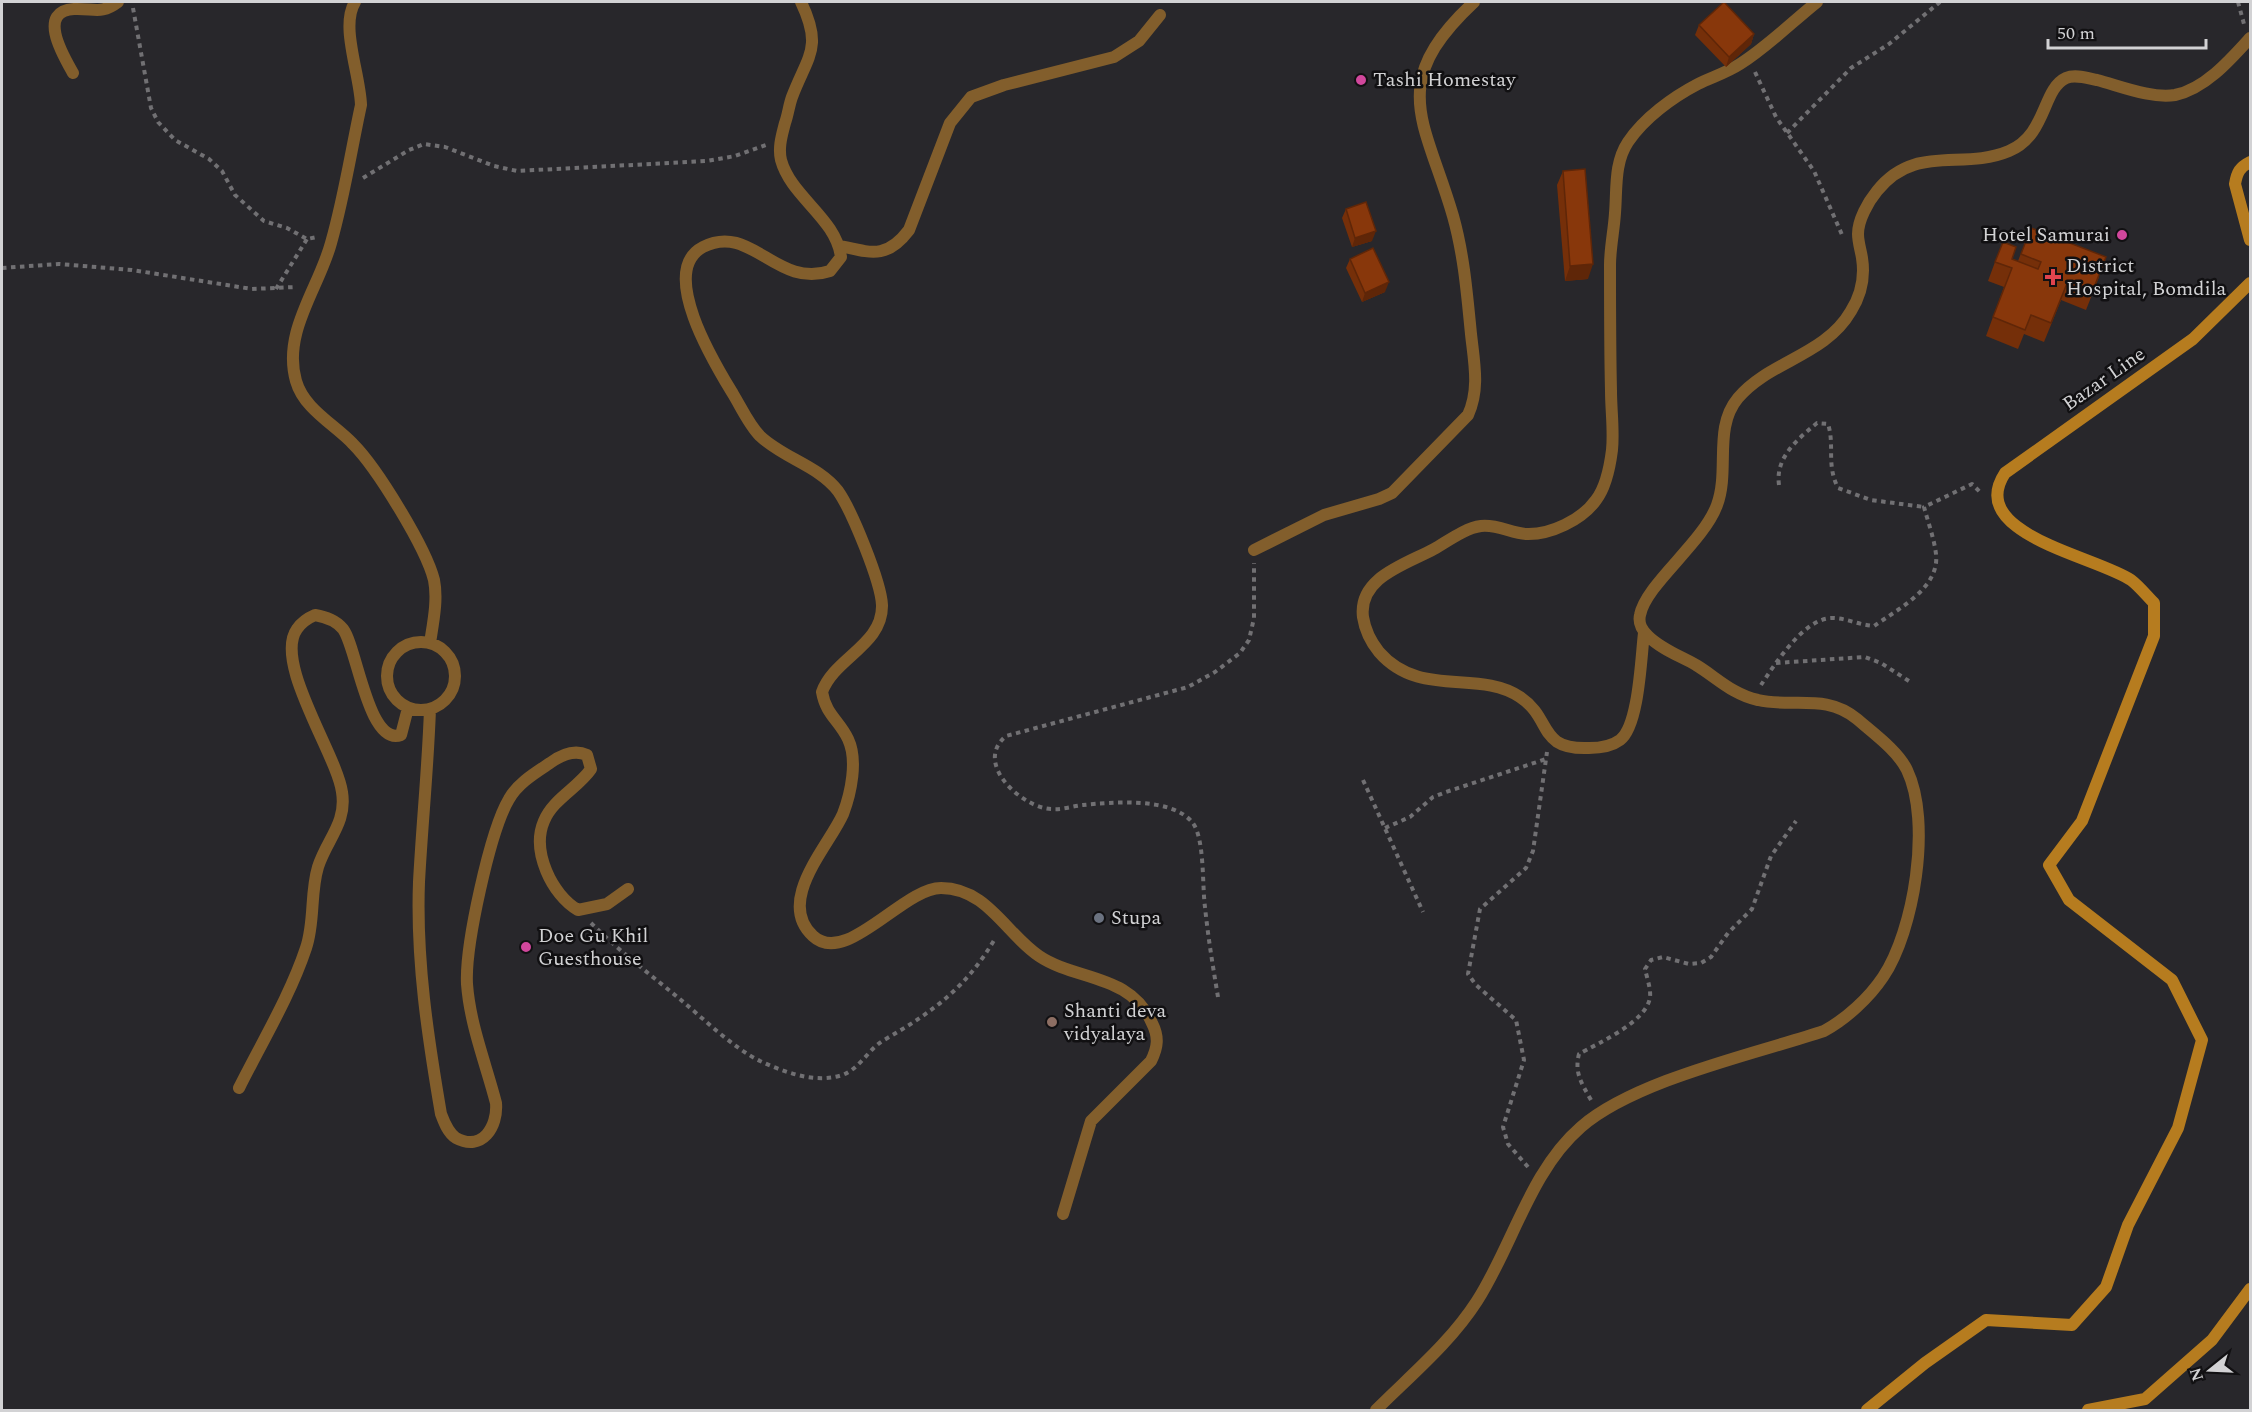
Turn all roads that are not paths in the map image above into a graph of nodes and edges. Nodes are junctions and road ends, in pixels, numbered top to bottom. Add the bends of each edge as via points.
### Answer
1 (118, 2) edge
2 (355, 2) edge
3 (801, 2) edge
4 (1474, 2) edge
5 (1816, 2) edge
6 (1160, 15) dead end
7 (2250, 38) edge
8 (73, 73) dead end
9 (2250, 162) edge
10 (2250, 240) edge
11 (840, 246) junction
12 (2250, 283) edge
13 (1254, 550) road end
14 (1644, 633) junction
15 (430, 643) junction
16 (408, 708) junction
17 (430, 709) junction
18 (628, 889) dead end
19 (239, 1088) dead end
20 (1063, 1214) dead end
21 (2250, 1288) edge
22 (1376, 1410) edge
23 (1867, 1410) edge
24 (2088, 1410) edge

1 - 8 street via 104,11 71,9 58,17 53,29 56,43
2 - 15 street via 348,31 361,105 335,228 294,340 293,361 304,400 354,444 425,552 434,582
3 - 11 street via 813,50 792,97 781,140 781,160
4 - 13 street via 1440,37 1425,60 1419,112 1461,247 1476,377 1475,399 1468,415 1392,493 1324,515
5 - 14 street via 1749,58 1664,107 1641,126 1620,158 1610,259 1612,450 1605,482 1596,500 1582,513 1548,531 1527,534 1493,525 1478,526 1398,566 1376,582 1365,596 1362,614 1374,646 1388,663 1416,678 1496,687 1521,697 1550,736 1571,748 1617,743 1628,733
6 - 11 street via 1139,41 1114,57 971,97 950,123 909,230 900,242 883,252
7 - 14 street via 2209,77 2190,90 2173,95 2158,95 2082,76 2067,77 2055,87 2039,125 2026,141 2008,152 1979,158 1920,161 1895,173 1877,190 1864,210 1858,234 1864,274 1852,311 1837,330 1808,353 1751,385 1729,412 1724,427 1717,507 1701,536 1640,611
9 - 10 street via 2236,174 2235,184
11 - 20 street via 841,257 830,271 802,275 783,269 743,243 715,243 692,255 687,281 695,323 709,354 759,435 824,479 848,508 882,603 876,629 834,671 822,692 829,715 848,738 852,773 843,814 816,856 802,889 804,923 822,942 835,943 868,930 920,892 944,888 987,905 1023,945 1041,958 1091,975 1136,998 1157,1034 1157,1049 1151,1061 1091,1121
12 - 23 street, Bazar Line via 2193,339 2005,473 1995,496 2000,511 2021,530 2131,580 2154,603 2154,636 2082,821 2049,865 2069,900 2172,980 2202,1040 2178,1128 2128,1225 2106,1287 2072,1325 1986,1320
14 - 22 street via 1751,699 1836,706 1853,716 1904,764 1920,816 1920,856 1904,927 1882,978 1837,1024 1645,1090 1599,1114 1566,1142 1540,1179 1502,1257 1465,1318 1452,1336
15 - 16 street via 419,642 398,651 387,671 391,693
15 - 17 street via 448,656 455,676 448,697
16 - 17 street
16 - 19 street via 401,735 391,735 370,708 342,628 330,618 315,615 296,630 292,644 295,667 309,713 342,790 343,816 317,871 307,947
17 - 18 street via 419,883 421,966 441,1114 455,1138 481,1139 491,1131 497,1118 467,982 481,889 501,815 522,782 556,758 572,752 587,755 591,769 544,821 544,866 557,893 578,910 607,903
21 - 24 street via 2212,1340 2145,1399

